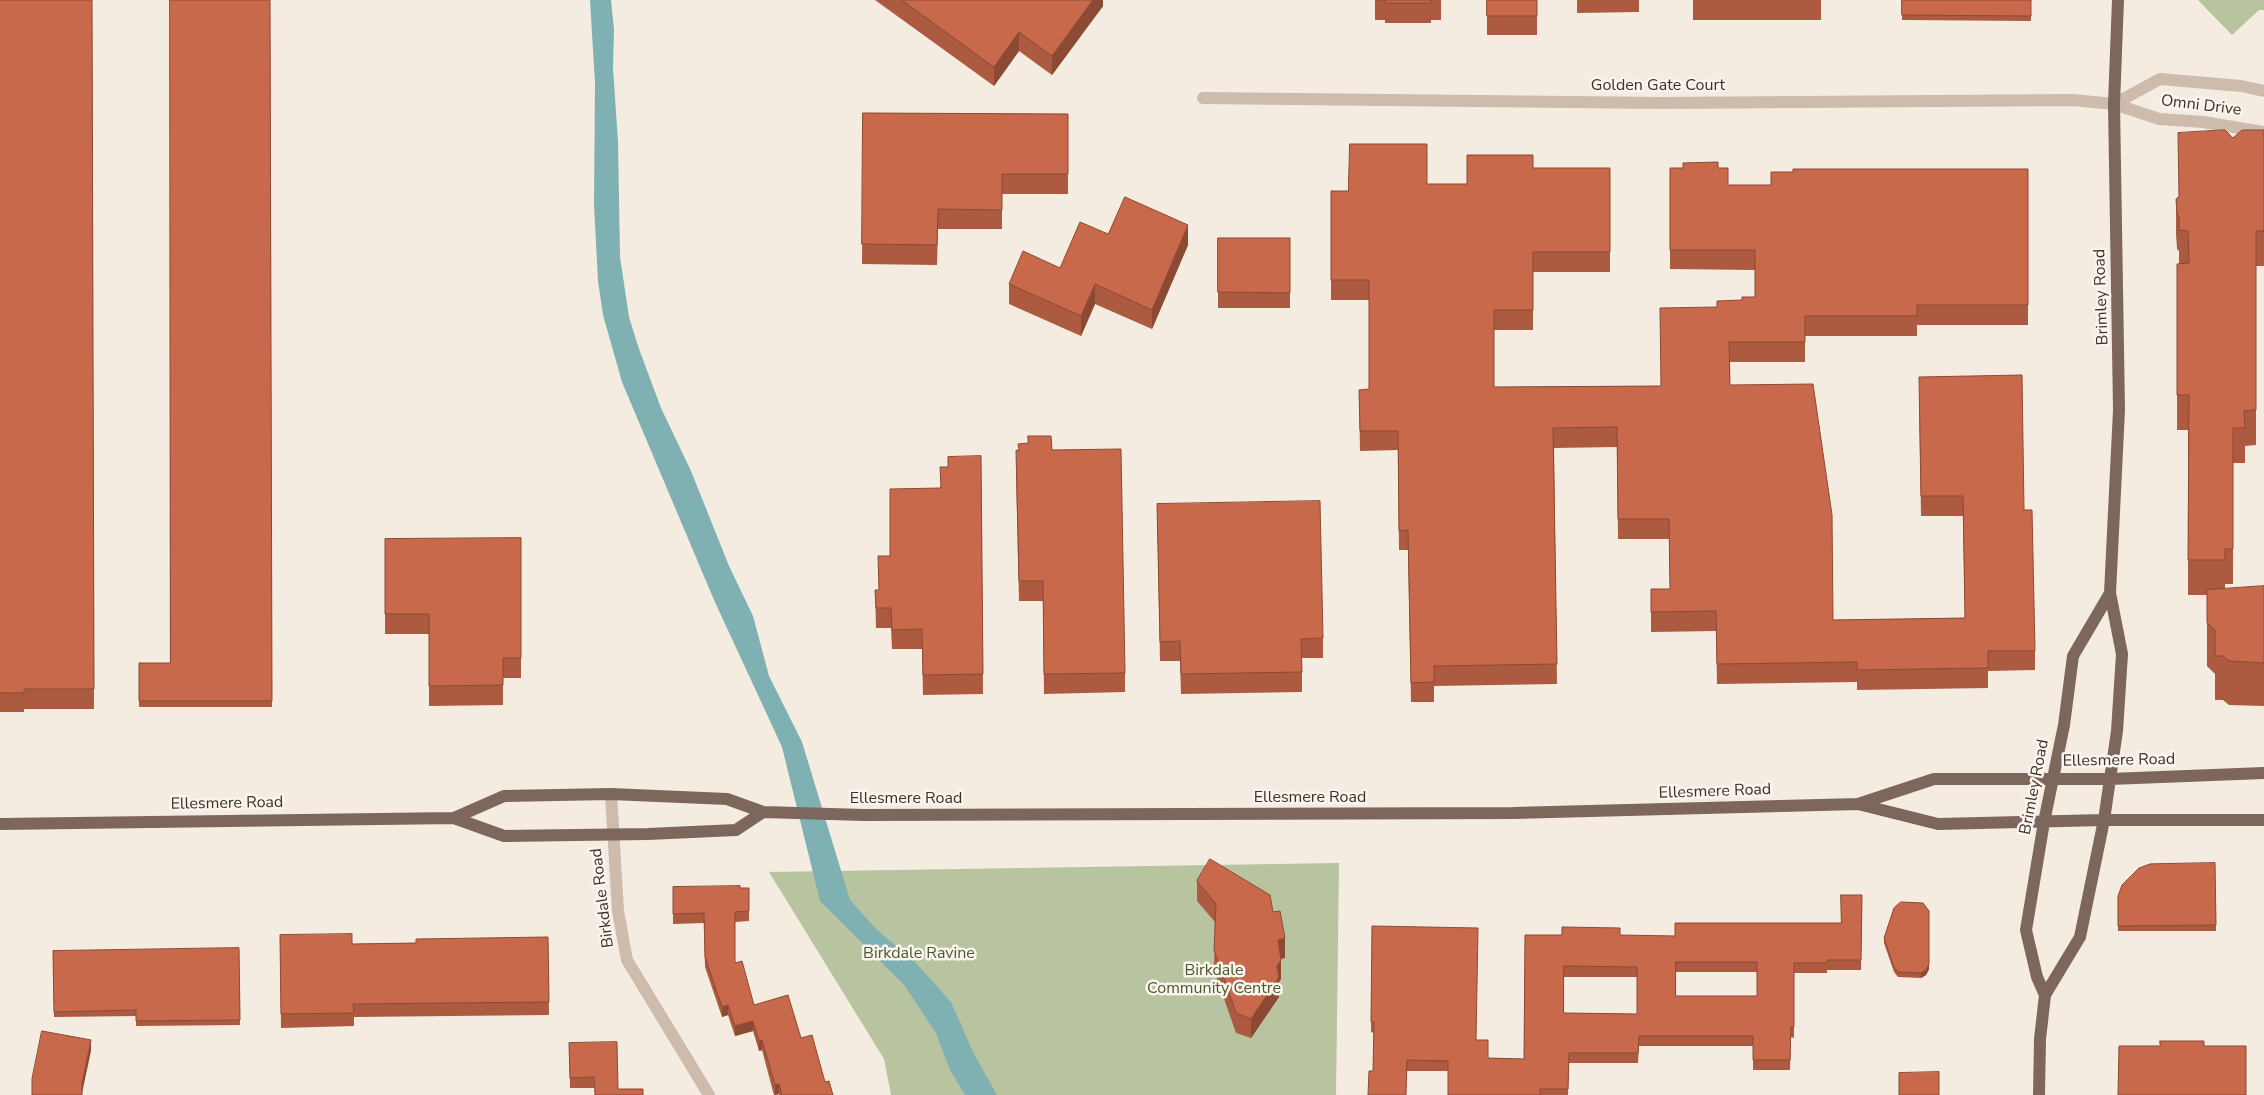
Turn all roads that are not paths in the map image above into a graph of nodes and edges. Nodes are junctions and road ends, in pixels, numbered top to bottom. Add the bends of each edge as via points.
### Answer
1 (2118, 0) edge
2 (2264, 91) edge
3 (1203, 98) dead end
4 (2114, 104) junction
5 (2264, 132) edge
6 (2110, 593) junction
7 (2264, 773) edge
8 (2054, 778) junction
9 (2110, 779) junction
10 (611, 794) junction
11 (1858, 804) junction
12 (763, 812) junction
13 (454, 818) junction
14 (2104, 820) junction
15 (2264, 820) edge
16 (2044, 822) junction
17 (0, 824) edge
18 (613, 834) junction
19 (2045, 995) junction
20 (708, 1095) edge
21 (2039, 1095) edge

1 - 4 main road, Brimley Road
2 - 4 street, Omni Drive via 2160,79
3 - 4 street, Golden Gate Court via 1661,103 2073,100
4 - 5 street, Omni Drive via 2159,119
4 - 6 main road, Brimley Road via 2120,400
6 - 8 main road, Brimley Road via 2073,656
6 - 9 main road, Brimley Road via 2122,654
7 - 9 main road, Ellesmere Road
8 - 9 main road, Ellesmere Road
8 - 11 main road, Ellesmere Road via 1934,779
8 - 16 main road, Brimley Road
9 - 14 main road, Brimley Road
10 - 12 main road, Ellesmere Road via 727,799
10 - 13 main road, Ellesmere Road via 504,796
10 - 18 street, Birkdale Road
11 - 12 main road, Ellesmere Road via 1513,813 864,815
11 - 16 main road, Ellesmere Road via 1938,824
12 - 18 main road, Ellesmere Road via 736,830
13 - 17 main road, Ellesmere Road
13 - 18 main road, Ellesmere Road via 504,836
14 - 15 main road, Ellesmere Road
14 - 16 main road, Ellesmere Road
14 - 19 main road, Brimley Road via 2080,937
16 - 19 main road, Brimley Road via 2026,930 2037,977
18 - 20 street, Birkdale Road via 618,911 627,960
19 - 21 main road, Brimley Road

